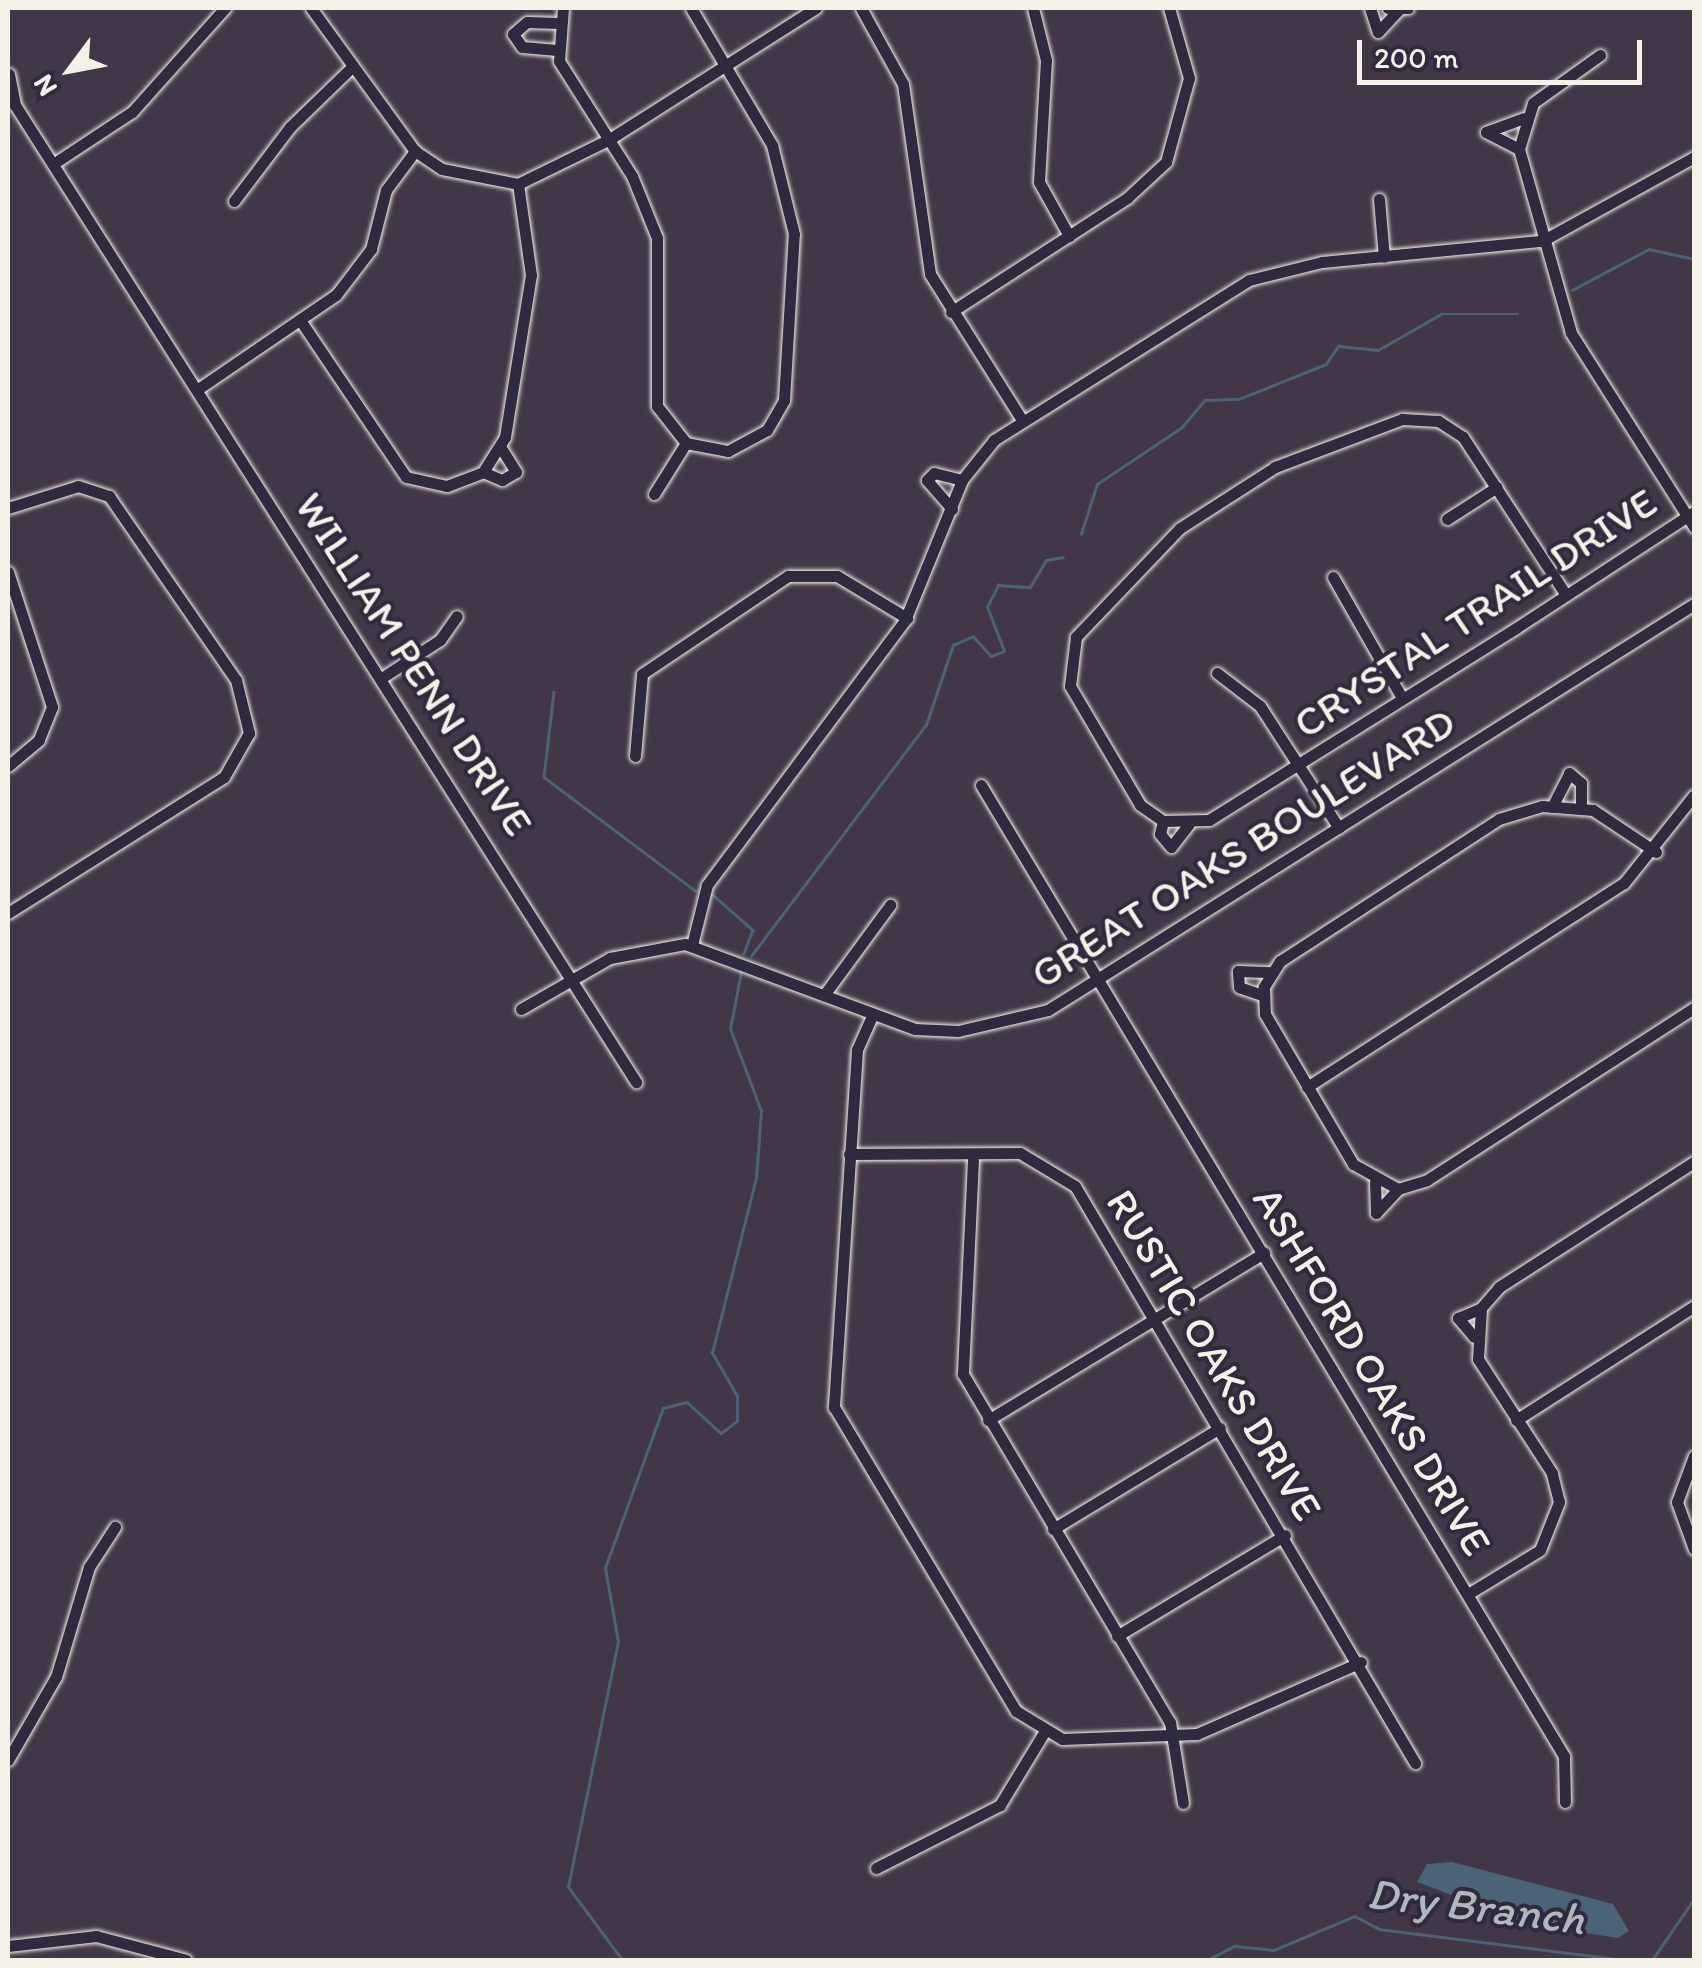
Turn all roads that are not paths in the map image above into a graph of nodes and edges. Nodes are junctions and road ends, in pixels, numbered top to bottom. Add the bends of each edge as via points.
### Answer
1 (225, 8) edge
2 (311, 8) edge
3 (563, 8) edge
4 (691, 8) edge
5 (816, 8) edge
6 (861, 8) edge
7 (1034, 8) edge
8 (1170, 8) edge
9 (1370, 8) edge
10 (1388, 8) edge
11 (1400, 8) edge
12 (1408, 8) edge
13 (558, 22) junction
14 (556, 50) junction
15 (1600, 56) dead end
16 (727, 64) junction
17 (352, 67) junction
18 (9, 74) edge
19 (1524, 118) junction
20 (608, 140) junction
21 (1519, 149) junction
22 (415, 150) junction
23 (1694, 158) edge
24 (53, 164) junction
25 (518, 184) junction
26 (1379, 199) dead end
27 (234, 201) dead end
28 (1068, 236) junction
29 (1542, 241) junction
30 (1384, 257) junction
31 (951, 312) junction
32 (300, 320) junction
33 (198, 389) junction
34 (1022, 420) junction
35 (686, 444) junction
36 (501, 448) junction
37 (483, 472) junction
38 (962, 480) junction
39 (1498, 487) junction
40 (654, 494) dead end
41 (8, 508) edge
42 (952, 509) junction
43 (1692, 518) edge
44 (1448, 519) dead end
45 (8, 572) edge
46 (1333, 576) dead end
47 (1566, 594) junction
48 (1694, 604) edge
49 (457, 616) dead end
50 (907, 618) junction
51 (1217, 673) dead end
52 (384, 677) junction
53 (1402, 698) junction
54 (635, 756) dead end
55 (1298, 765) junction
56 (8, 766) edge
57 (981, 785) dead end
58 (1694, 794) edge
59 (1552, 807) junction
60 (1582, 808) junction
61 (1163, 820) junction
62 (1189, 824) junction
63 (1339, 828) junction
64 (1656, 852) junction
65 (890, 905) dead end
66 (9, 909) edge
67 (692, 945) junction
68 (1273, 972) junction
69 (573, 978) junction
70 (1099, 981) junction
71 (824, 995) junction
72 (1262, 995) junction
73 (1694, 1008) edge
74 (521, 1009) dead end
75 (872, 1016) junction
76 (636, 1082) dead end
77 (1307, 1087) junction
78 (849, 1154) junction
79 (974, 1160) junction
80 (1694, 1162) edge
81 (1374, 1182) junction
82 (1398, 1188) junction
83 (1264, 1253) junction
84 (1694, 1306) edge
85 (1155, 1319) junction
86 (988, 1420) junction
87 (1516, 1420) junction
88 (1220, 1428) junction
89 (1694, 1456) edge
90 (116, 1527) dead end
91 (1053, 1528) junction
92 (1285, 1535) junction
93 (1694, 1549) edge
94 (1468, 1594) junction
95 (1117, 1636) junction
96 (1361, 1662) junction
97 (1043, 1734) junction
98 (1174, 1735) junction
99 (8, 1760) edge
100 (1415, 1763) dead end
101 (1565, 1802) dead end
102 (1183, 1803) dead end
103 (876, 1868) dead end
104 (8, 1946) edge
105 (186, 1960) edge

1 - 24 street via 132,112
2 - 17 street
3 - 13 street
4 - 16 street
5 - 16 street
6 - 31 street via 903,84 920,240
7 - 28 street via 1046,60 1039,182
8 - 28 street via 1189,78 1178,136 1144,186
9 - 11 street via 1378,32
10 - 11 street
11 - 12 street
13 - 14 street
13 - 14 street via 527,22 513,34 522,47
14 - 20 street
15 - 19 street via 1544,91
16 - 20 street
16 - 35 street via 772,145 788,198 796,271 784,400 751,443 728,451
17 - 22 street
17 - 27 street via 290,126
18 - 24 street, WILLIAM PENN DRIVE via 16,105
19 - 21 street
19 - 21 street via 1486,132
20 - 25 street
20 - 35 street via 658,238 654,387 664,420
21 - 29 street
22 - 25 street via 442,168
22 - 32 street via 386,190 372,249 336,295
23 - 29 street
24 - 33 street, WILLIAM PENN DRIVE
25 - 36 street via 531,275
26 - 30 street
28 - 31 street
29 - 30 street
29 - 43 street via 1570,332
30 - 34 street via 1249,280
31 - 34 street
32 - 33 street
32 - 37 street via 406,477 447,486
33 - 52 street, WILLIAM PENN DRIVE
34 - 38 street
35 - 40 street
36 - 37 street
36 - 37 street via 516,472 502,480
38 - 42 street
38 - 42 street via 934,473 927,480
39 - 44 street
39 - 47 street
39 - 61 street via 1454,428 1402,419 1275,466 1166,539 1087,622 1068,670 1132,794
41 - 66 street via 78,486 109,496 236,680 249,733 224,778
42 - 50 street
43 - 47 street, CRYSTAL TRAIL DRIVE
45 - 56 street via 52,707 39,740
46 - 53 street
47 - 53 street, CRYSTAL TRAIL DRIVE
48 - 63 street, GREAT OAKS BOULEVARD
49 - 52 street via 440,640
50 - 54 street via 837,576 788,576 642,674 633,694
50 - 67 street via 707,886
51 - 55 street via 1252,697
52 - 69 street, WILLIAM PENN DRIVE
53 - 55 street, CRYSTAL TRAIL DRIVE
55 - 62 street, CRYSTAL TRAIL DRIVE
55 - 63 street
57 - 70 street, ASHFORD OAKS DRIVE
58 - 64 street
59 - 60 street
59 - 60 street via 1569,773 1581,784
59 - 68 street via 1499,819
60 - 64 street
61 - 62 street
61 - 62 street, CRYSTAL TRAIL DRIVE via 1160,834 1171,846
63 - 70 street, GREAT OAKS BOULEVARD
64 - 77 street via 1624,883
65 - 71 street
67 - 69 street, GREAT OAKS BOULEVARD via 627,952
67 - 71 street, GREAT OAKS BOULEVARD
68 - 72 street
68 - 72 street via 1238,970 1239,987
69 - 74 street, GREAT OAKS BOULEVARD
69 - 76 street, WILLIAM PENN DRIVE
70 - 75 street, GREAT OAKS BOULEVARD via 1006,1024 929,1030
70 - 83 street, ASHFORD OAKS DRIVE
71 - 75 street, GREAT OAKS BOULEVARD
72 - 77 street
73 - 82 street via 1427,1180
75 - 78 street via 857,1050
77 - 81 street via 1353,1164
78 - 79 street, RUSTIC OAKS DRIVE
78 - 97 street via 834,1407 1016,1712
79 - 85 street, RUSTIC OAKS DRIVE via 1020,1153 1057,1168
79 - 86 street via 960,1360
80 - 87 street via 1498,1288 1481,1308 1474,1337 1478,1359
81 - 82 street
81 - 82 street via 1376,1214
83 - 85 street
83 - 94 street, ASHFORD OAKS DRIVE
84 - 87 street
85 - 86 street
85 - 88 street, RUSTIC OAKS DRIVE
86 - 91 street
87 - 94 street via 1558,1488 1556,1522 1527,1561
88 - 91 street
88 - 92 street, RUSTIC OAKS DRIVE
89 - 93 street via 1677,1502
90 - 99 street via 89,1567 56,1678
91 - 95 street
92 - 95 street
92 - 96 street, RUSTIC OAKS DRIVE
94 - 101 street, ASHFORD OAKS DRIVE via 1564,1756
95 - 98 street
96 - 98 street via 1210,1729
96 - 100 street, RUSTIC OAKS DRIVE
97 - 98 street
97 - 103 street via 1000,1805
98 - 102 street
104 - 105 street via 96,1936

